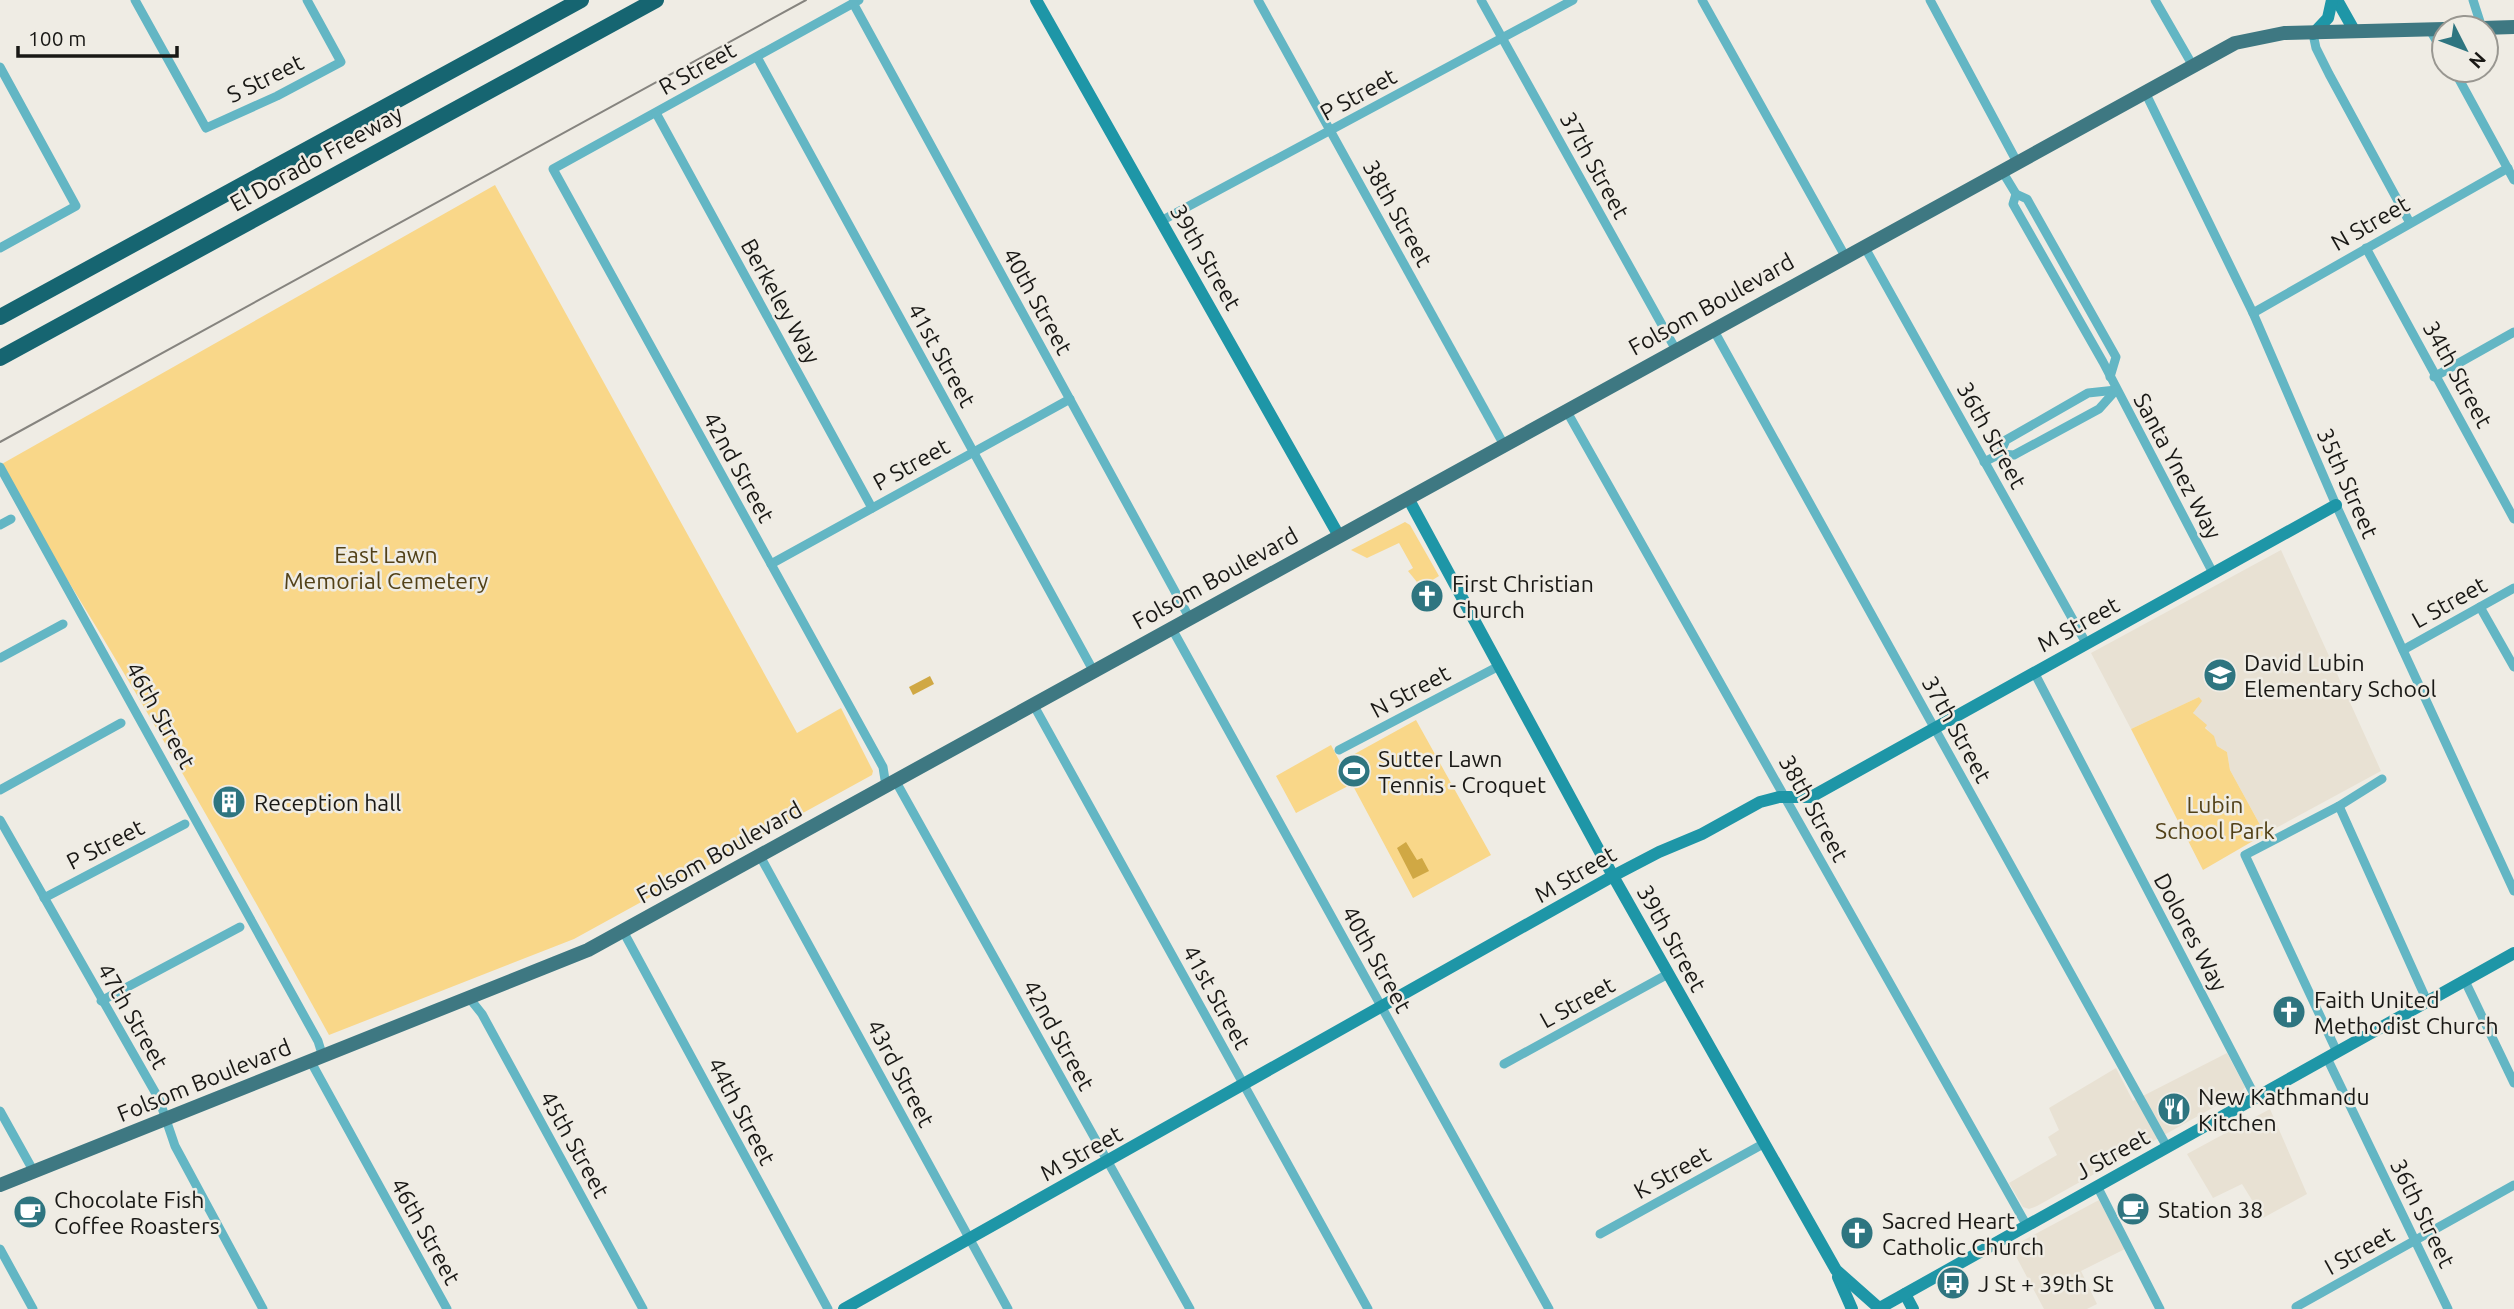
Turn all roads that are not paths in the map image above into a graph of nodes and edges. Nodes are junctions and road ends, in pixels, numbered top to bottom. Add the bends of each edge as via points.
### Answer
1 (135, 0) edge
2 (307, 0) edge
3 (581, 0) edge
4 (656, 0) edge
5 (1036, 0) edge
6 (1258, 0) edge
7 (1480, 0) edge
8 (1573, 0) edge
9 (1702, 0) edge
10 (1930, 0) edge
11 (2155, 0) edge
12 (2334, 0) edge
13 (856, 2) edge
14 (2430, 29) edge
15 (2355, 32) junction
16 (2313, 34) junction
17 (1502, 39) junction
18 (757, 57) junction
19 (2193, 66) junction
20 (0, 67) edge
21 (2462, 84) edge
22 (2145, 92) junction
23 (656, 113) junction
24 (1331, 131) junction
25 (2017, 162) junction
26 (2508, 168) junction
27 (553, 169) joint
28 (2002, 171) junction
29 (2514, 180) edge
30 (2016, 194) junction
31 (1161, 221) junction
32 (2410, 223) junction
33 (1864, 246) junction
34 (0, 248) edge
35 (2366, 248) junction
36 (2059, 252) junction
37 (1845, 256) junction
38 (2046, 258) junction
39 (2253, 313) junction
40 (0, 317) edge
41 (1713, 330) junction
42 (2514, 332) edge
43 (1676, 350) junction
44 (0, 358) edge
45 (2110, 377) junction
46 (2434, 377) junction
47 (2116, 390) junction
48 (1070, 399) junction
49 (1566, 410) junction
50 (1504, 444) junction
51 (973, 452) junction
52 (2000, 454) junction
53 (1984, 462) junction
54 (0, 467) edge
55 (1408, 498) junction
56 (2336, 505) junction
57 (872, 508) junction
58 (11, 519) dead end
59 (2514, 519) edge
60 (0, 525) edge
61 (1339, 536) junction
62 (771, 564) junction
63 (2213, 573) junction
64 (2514, 588) edge
65 (2480, 607) junction
66 (1189, 617) junction
67 (63, 624) dead end
68 (1171, 627) junction
69 (2086, 643) junction
70 (2403, 650) junction
71 (0, 657) edge
72 (1499, 666) junction
73 (2514, 667) edge
74 (1094, 672) junction
75 (2034, 672) junction
76 (1033, 704) junction
77 (121, 723) dead end
78 (1934, 727) junction
79 (1339, 750) dead end
80 (2382, 779) dead end
81 (890, 783) junction
82 (0, 790) edge
83 (1785, 797) junction
84 (2339, 806) junction
85 (0, 820) edge
86 (185, 824) dead end
87 (760, 856) junction
88 (1613, 876) junction
89 (2514, 891) edge
90 (44, 898) junction
91 (240, 927) dead end
92 (623, 931) junction
93 (2514, 953) edge
94 (1668, 974) junction
95 (2465, 981) junction
96 (470, 999) junction
97 (101, 1001) junction
98 (2427, 1002) junction
99 (1382, 1008) junction
100 (2332, 1055) junction
101 (317, 1060) junction
102 (1504, 1064) dead end
103 (2514, 1083) edge
104 (1244, 1085) junction
105 (2256, 1098) junction
106 (0, 1111) edge
107 (165, 1120) junction
108 (1763, 1144) junction
109 (2166, 1147) junction
110 (1107, 1162) junction
111 (34, 1172) junction
112 (0, 1185) edge
113 (2514, 1185) edge
114 (2097, 1186) junction
115 (2027, 1226) junction
116 (1600, 1234) dead end
117 (969, 1239) junction
118 (2414, 1241) junction
119 (0, 1250) edge
120 (1836, 1269) junction
121 (1905, 1294) junction
122 (2296, 1307) dead end
123 (33, 1309) edge
124 (263, 1309) edge
125 (447, 1309) edge
126 (643, 1309) edge
127 (828, 1309) edge
128 (844, 1309) edge
129 (1008, 1309) edge
130 (1190, 1309) edge
131 (1368, 1309) edge
132 (1549, 1309) edge
133 (1852, 1309) edge
134 (1879, 1309) edge
135 (1913, 1309) edge
136 (2160, 1309) edge
137 (2448, 1309) edge

1 - 2 street, S Street via 206,128 341,62
3 - 40 highway, El Dorado Freeway
4 - 44 highway, El Dorado Freeway
5 - 31 street, 39th Street
6 - 24 street, 38th Street
7 - 17 street, 37th Street
8 - 17 street, P Street
9 - 37 street
10 - 25 street
11 - 19 street
12 - 15 street
12 - 16 street via 2328,18
13 - 18 street, R Street
13 - 48 street, 40th Street
14 - 15 main road, Folsom Boulevard
15 - 16 main road, Folsom Boulevard
16 - 19 main road, Folsom Boulevard via 2246,39
16 - 32 street via 2329,74
17 - 24 street, P Street
17 - 43 street, 37th Street
18 - 23 street, R Street
18 - 51 street, 41st Street
19 - 22 main road, Folsom Boulevard
20 - 34 street via 76,206
21 - 26 street
22 - 25 main road, Folsom Boulevard
22 - 39 street, 35th Street
23 - 27 street, R Street
23 - 57 street, Berkeley Way
24 - 31 street, P Street
24 - 50 street, 38th Street
25 - 28 main road, Folsom Boulevard
26 - 29 street
26 - 32 street, N Street
27 - 62 street, 42nd Street
28 - 30 street, Santa Ynez Way
28 - 33 main road, Folsom Boulevard
30 - 36 street, Santa Ynez Way via 2027,199
30 - 38 street, Santa Ynez Way via 2013,204
31 - 61 street, 39th Street
32 - 35 street, N Street
33 - 37 main road, Folsom Boulevard
33 - 53 street, 36th Street
35 - 39 street, N Street
35 - 46 street, 34th Street
36 - 38 street
36 - 45 street, Santa Ynez Way via 2116,357
37 - 41 main road, Folsom Boulevard
38 - 45 street, Santa Ynez Way
39 - 56 street, 35th Street
41 - 43 main road, Folsom Boulevard
41 - 78 street, 37th Street
42 - 46 street
43 - 49 main road, Folsom Boulevard
45 - 47 street, Santa Ynez Way
46 - 59 street, 34th Street
47 - 52 street via 2099,409 2014,455
47 - 52 street via 2088,393 2006,440
47 - 63 street, Santa Ynez Way
48 - 51 street, P Street
48 - 66 street, 40th Street
49 - 50 main road, Folsom Boulevard
49 - 83 street, 38th Street
50 - 55 main road, Folsom Boulevard
51 - 57 street, P Street
51 - 74 street, 41st Street
52 - 53 street
53 - 69 street, 36th Street
54 - 101 street, 46th Street via 318,1041
55 - 61 main road, Folsom Boulevard
55 - 72 street, 39th Street
56 - 63 street, M Street
56 - 70 street, 35th Street
57 - 62 street, P Street
58 - 60 street
61 - 66 main road, Folsom Boulevard
62 - 81 street, 42nd Street
63 - 69 street, M Street
64 - 65 street, L Street
65 - 70 street, L Street
65 - 73 street
66 - 68 main road, Folsom Boulevard
67 - 71 street
68 - 74 main road, Folsom Boulevard
68 - 99 street, 40th Street
69 - 75 street, M Street
70 - 89 street, 35th Street
72 - 79 street, N Street
72 - 88 street, 39th Street
74 - 76 main road, Folsom Boulevard
75 - 78 street, M Street
75 - 105 street, Dolores Way
76 - 81 main road, Folsom Boulevard
76 - 104 street, 41st Street
77 - 82 street
78 - 83 street, M Street via 1811,797
78 - 109 street, 37th Street
80 - 84 street
81 - 87 main road, Folsom Boulevard
81 - 110 street, 42nd Street
83 - 88 street, M Street via 1760,802
83 - 115 street, 38th Street
84 - 98 street
84 - 100 street, 36th Street via 2245,855
85 - 90 street, 47th Street
86 - 90 street, P Street
87 - 92 main road, Folsom Boulevard
87 - 117 street, 43rd Street
88 - 94 street, 39th Street
88 - 99 street, M Street
90 - 97 street, 47th Street
91 - 97 street
92 - 96 main road, Folsom Boulevard
92 - 127 street, 44th Street
93 - 95 street, J Street
94 - 102 street, L Street
94 - 108 street, 39th Street
95 - 98 street, J Street
95 - 103 street
96 - 101 main road, Folsom Boulevard
96 - 126 street, 45th Street
97 - 107 street, 47th Street via 159,1099
98 - 100 street, J Street
99 - 104 street, M Street
99 - 132 street, 40th Street
100 - 105 street, J Street
100 - 118 street, 36th Street
101 - 107 main road, Folsom Boulevard
101 - 125 street, 46th Street
104 - 110 street, M Street
104 - 131 street, 41st Street
105 - 109 street, J Street
106 - 111 street
107 - 111 main road, Folsom Boulevard
107 - 124 street, 47th Street
108 - 116 street, K Street
108 - 120 street, 39th Street
109 - 114 street, J Street
110 - 117 street, M Street
110 - 130 street, 42nd Street
111 - 112 main road, Folsom Boulevard
113 - 118 street, I Street
114 - 115 street, J Street
114 - 136 street
115 - 121 street, J Street
117 - 128 street, M Street
117 - 129 street, 43rd Street
118 - 122 street, I Street
118 - 137 street, 36th Street
119 - 123 street
120 - 133 street
120 - 134 street, 39th Street
121 - 134 street, J Street
121 - 135 street

